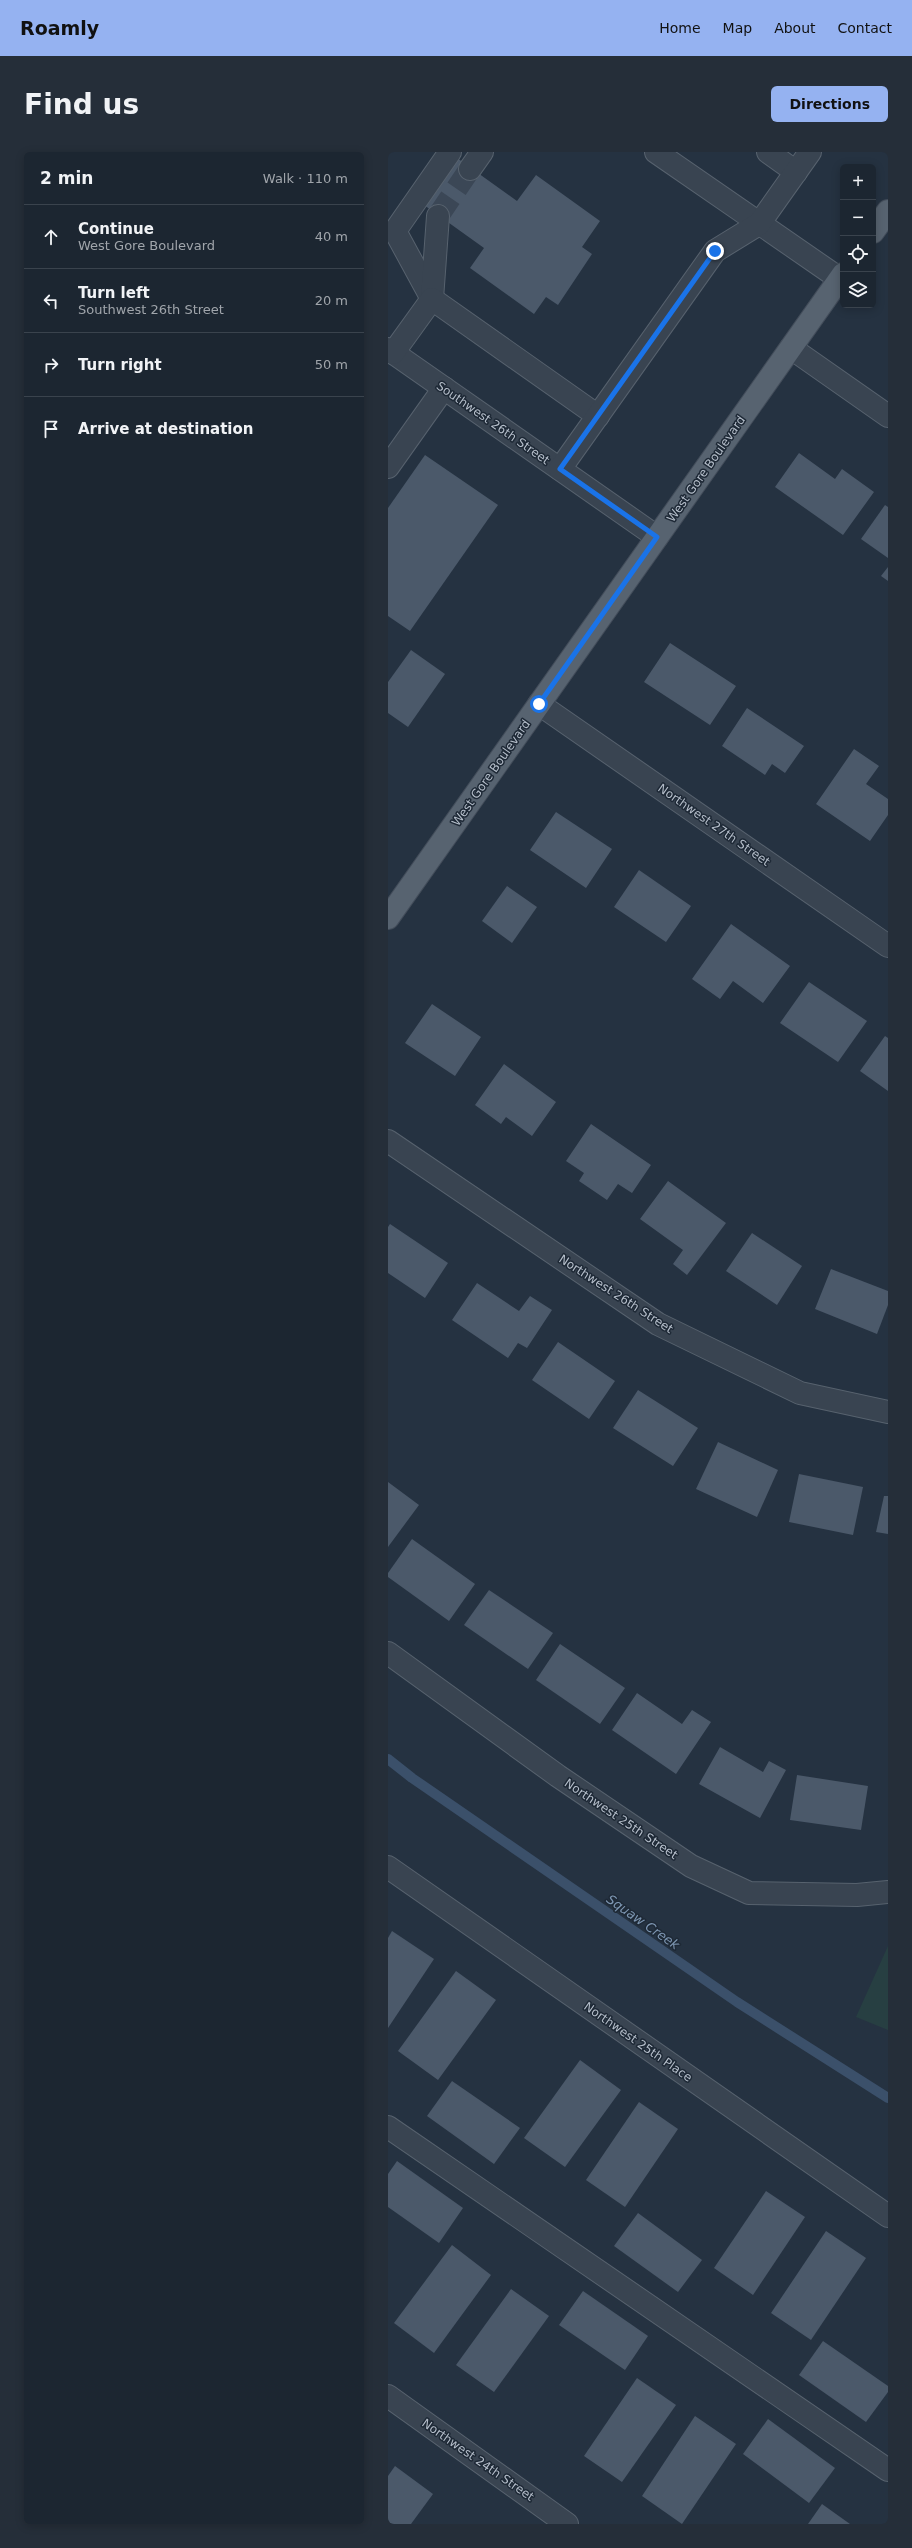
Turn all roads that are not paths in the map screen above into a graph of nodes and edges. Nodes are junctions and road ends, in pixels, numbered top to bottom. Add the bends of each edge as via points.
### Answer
1 (450, 152) edge
2 (656, 152) edge
3 (768, 152) edge
4 (810, 152) edge
5 (796, 172) junction
6 (888, 211) edge
7 (438, 216) tunnel mouth
8 (759, 224) junction
9 (876, 228) edge
10 (840, 275) edge
11 (840, 279) edge
12 (432, 299) junction
13 (791, 348) junction
14 (390, 351) edge
15 (444, 388) junction
16 (598, 416) junction
17 (888, 416) edge
18 (388, 467) edge
19 (560, 469) junction
20 (657, 537) junction
21 (539, 704) junction
22 (388, 918) edge
23 (888, 946) edge
24 (388, 1141) edge
25 (888, 1412) edge
26 (388, 1653) edge
27 (388, 1867) edge
28 (888, 1892) edge
29 (388, 2127) edge
30 (888, 2216) edge
31 (388, 2396) edge
32 (888, 2470) edge
33 (567, 2524) edge

1 - 12 street via 395,231
2 - 8 street
3 - 5 street
4 - 5 street
5 - 8 street
6 - 9 main road
7 - 12 street
8 - 10 street
8 - 16 street via 715,251
11 - 13 main road, West Gore Boulevard
12 - 14 street
12 - 16 street
13 - 17 street
13 - 20 main road, West Gore Boulevard
14 - 15 street, Southwest 26th Street
15 - 18 street
15 - 19 street, Southwest 26th Street
16 - 19 street
19 - 20 street, Southwest 26th Street
20 - 21 main road, West Gore Boulevard
21 - 22 main road, West Gore Boulevard
21 - 23 street, Northwest 27th Street
24 - 25 street, Northwest 26th Street via 658,1324 800,1393
26 - 28 street, Northwest 25th Street via 558,1776 691,1866 749,1893 857,1895
27 - 30 street, Northwest 25th Place
29 - 32 street
31 - 33 street, Northwest 24th Street

